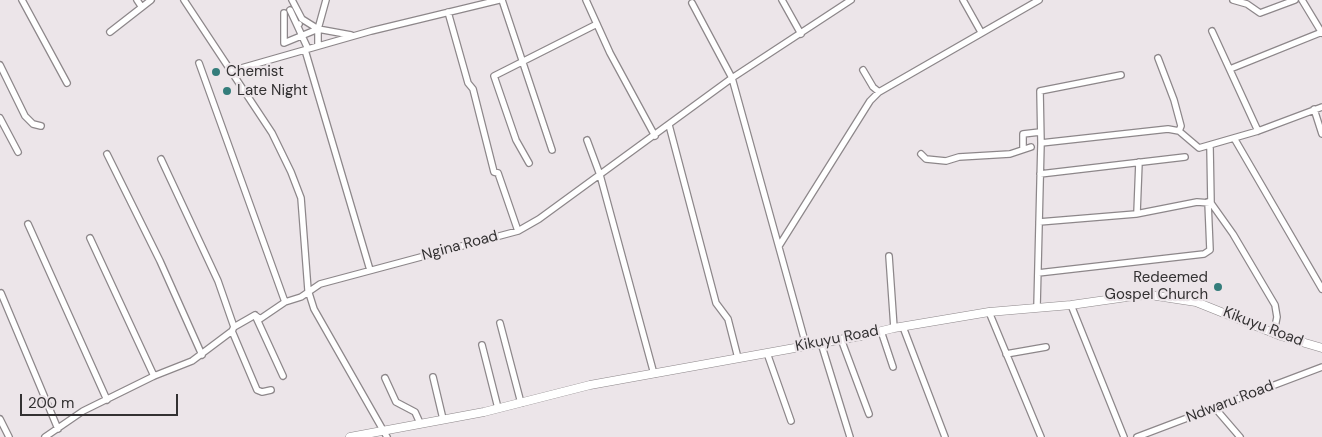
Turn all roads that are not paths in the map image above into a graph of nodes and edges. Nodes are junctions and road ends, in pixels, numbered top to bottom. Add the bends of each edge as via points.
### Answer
1 (22, 0) edge
2 (137, 0) edge
3 (151, 0) edge
4 (184, 0) edge
5 (292, 0) edge
6 (326, 0) edge
7 (501, 0) edge
8 (586, 0) edge
9 (782, 0) edge
10 (851, 0) edge
11 (963, 0) edge
12 (1039, 0) edge
13 (1233, 0) edge
14 (1295, 0) edge
15 (1302, 0) edge
16 (692, 3) dead end
17 (141, 6) junction
18 (448, 12) junction
19 (306, 21) junction
20 (597, 24) junction
21 (297, 25) junction
22 (318, 29) junction
23 (1212, 31) dead end
24 (110, 32) dead end
25 (982, 32) junction
26 (1322, 32) edge
27 (801, 34) junction
28 (302, 35) junction
29 (353, 36) junction
30 (318, 46) junction
31 (306, 49) junction
32 (1158, 58) dead end
33 (523, 62) junction
34 (199, 63) dead end
35 (0, 65) edge
36 (1230, 69) junction
37 (231, 70) junction
38 (863, 70) dead end
39 (1121, 75) dead end
40 (732, 78) junction
41 (67, 83) dead end
42 (879, 92) junction
43 (1322, 106) edge
44 (1314, 109) junction
45 (0, 118) edge
46 (669, 125) junction
47 (42, 126) dead end
48 (1179, 131) junction
49 (1258, 131) junction
50 (1040, 132) junction
51 (1322, 134) edge
52 (655, 136) junction
53 (1234, 138) junction
54 (588, 140) dead end
55 (1041, 143) junction
56 (1031, 147) dead end
57 (1210, 147) junction
58 (1023, 148) junction
59 (552, 150) dead end
60 (18, 152) dead end
61 (107, 154) dead end
62 (921, 154) dead end
63 (1185, 157) dead end
64 (161, 159) dead end
65 (529, 162) dead end
66 (1139, 162) junction
67 (1040, 174) junction
68 (600, 175) junction
69 (1210, 202) junction
70 (1136, 214) junction
71 (1039, 222) junction
72 (28, 224) dead end
73 (518, 231) junction
74 (90, 238) dead end
75 (779, 246) junction
76 (889, 256) dead end
77 (370, 270) junction
78 (1038, 273) junction
79 (1322, 287) edge
80 (308, 290) junction
81 (1, 293) dead end
82 (285, 302) junction
83 (1071, 305) junction
84 (1037, 307) junction
85 (989, 312) junction
86 (255, 316) junction
87 (500, 324) dead end
88 (903, 327) junction
89 (894, 328) junction
90 (233, 329) junction
91 (881, 331) junction
92 (1274, 332) junction
93 (840, 339) junction
94 (821, 343) junction
95 (482, 345) dead end
96 (806, 345) junction
97 (1046, 347) dead end
98 (1322, 348) edge
99 (767, 353) junction
100 (202, 354) junction
101 (1006, 354) junction
102 (738, 358) junction
103 (893, 367) dead end
104 (1322, 367) edge
105 (654, 374) junction
106 (154, 376) junction
107 (282, 376) dead end
108 (433, 377) dead end
109 (385, 378) dead end
110 (271, 390) dead end
111 (107, 400) junction
112 (521, 403) junction
113 (498, 408) junction
114 (1215, 408) junction
115 (869, 414) dead end
116 (0, 419) edge
117 (443, 419) junction
118 (790, 421) dead end
119 (420, 423) junction
120 (58, 429) junction
121 (386, 433) edge
122 (360, 436) edge
123 (9, 437) edge
124 (45, 437) edge
125 (350, 437) edge
126 (850, 437) edge
127 (945, 437) edge
128 (1041, 437) edge
129 (1124, 437) edge
130 (1139, 437) edge
131 (1240, 437) edge

1 - 41 street
2 - 17 street
3 - 17 street
4 - 37 street
5 - 19 street
6 - 22 street
7 - 18 street
7 - 33 street
8 - 20 street
9 - 27 street
10 - 27 street, Ngina Road
11 - 25 street
12 - 25 street
13 - 14 street via 1260,13
15 - 26 street
16 - 40 street
17 - 24 street
18 - 29 street
18 - 73 street via 468,83 473,89 494,172 498,173
19 - 21 street
19 - 22 street
20 - 33 street
20 - 52 street
21 - 28 street
21 - 28 street via 287,11 284,43
22 - 28 street
22 - 29 street
22 - 30 street
23 - 36 street
25 - 42 street
26 - 36 street
27 - 40 street, Ngina Road
28 - 31 street
29 - 30 street
30 - 31 street
31 - 37 street
31 - 77 street
32 - 48 street via 1174,100 1181,126
33 - 59 street
33 - 65 street via 494,76 516,140
34 - 82 street
35 - 47 street via 25,116 33,124
36 - 49 street
37 - 80 street via 272,133 292,172 301,198
38 - 42 street
39 - 50 street via 1040,91
40 - 46 street, Ngina Road
40 - 75 street
42 - 75 street via 870,101
43 - 44 street
44 - 49 street
44 - 51 street
45 - 60 street
46 - 52 street, Ngina Road
46 - 102 street via 716,303 728,319
48 - 55 street via 1168,129
48 - 57 street via 1199,148
49 - 53 street
50 - 55 street
50 - 58 street via 1024,134
52 - 68 street, Ngina Road
53 - 57 street
53 - 79 street
54 - 68 street
55 - 67 street
56 - 58 street
57 - 69 street
58 - 62 street via 1005,155 960,157 946,161 926,159
61 - 100 street
63 - 66 street
64 - 90 street via 218,281
66 - 67 street
66 - 70 street
67 - 71 street
68 - 73 street, Ngina Road
68 - 105 street
69 - 70 street
69 - 78 street via 1210,250 1204,254
69 - 92 street via 1275,305
70 - 71 street
71 - 78 street
72 - 111 street
73 - 77 street, Ngina Road
74 - 106 street
75 - 96 street
76 - 89 street
77 - 80 street, Ngina Road
78 - 84 street
80 - 82 street, Ngina Road via 301,297
80 - 121 street via 319,318
81 - 120 street
82 - 86 street, Ngina Road via 260,319
83 - 84 main road, Kikuyu Road
83 - 92 main road, Kikuyu Road via 1134,296 1173,297 1213,307
83 - 129 street
84 - 85 main road, Kikuyu Road
85 - 88 main road, Kikuyu Road
85 - 101 street
86 - 90 street, Ngina Road
86 - 107 street
87 - 112 street
88 - 89 main road, Kikuyu Road
88 - 127 street
89 - 91 main road, Kikuyu Road
90 - 100 street, Ngina Road
90 - 110 street via 257,390
91 - 93 main road, Kikuyu Road
91 - 103 street
92 - 98 main road, Kikuyu Road
93 - 94 main road, Kikuyu Road
93 - 115 street
94 - 96 main road, Kikuyu Road
94 - 126 street
95 - 113 street
96 - 99 main road, Kikuyu Road
97 - 101 street
99 - 102 main road, Kikuyu Road
99 - 118 street
100 - 106 street, Ngina Road
101 - 128 street
102 - 105 main road, Kikuyu Road
104 - 114 street, Ndwaru Road
105 - 112 main road, Kikuyu Road via 590,385
106 - 111 street, Ngina Road
108 - 117 street
109 - 119 street via 396,402 415,412
111 - 120 street, Ngina Road via 83,411
112 - 113 main road, Kikuyu Road
113 - 117 main road, Kikuyu Road
114 - 130 street, Ndwaru Road
114 - 131 street
116 - 123 street
117 - 119 main road, Kikuyu Road
119 - 121 main road, Kikuyu Road
120 - 124 street, Ngina Road
121 - 122 main road, Kikuyu Road
122 - 125 main road, Kikuyu Road

